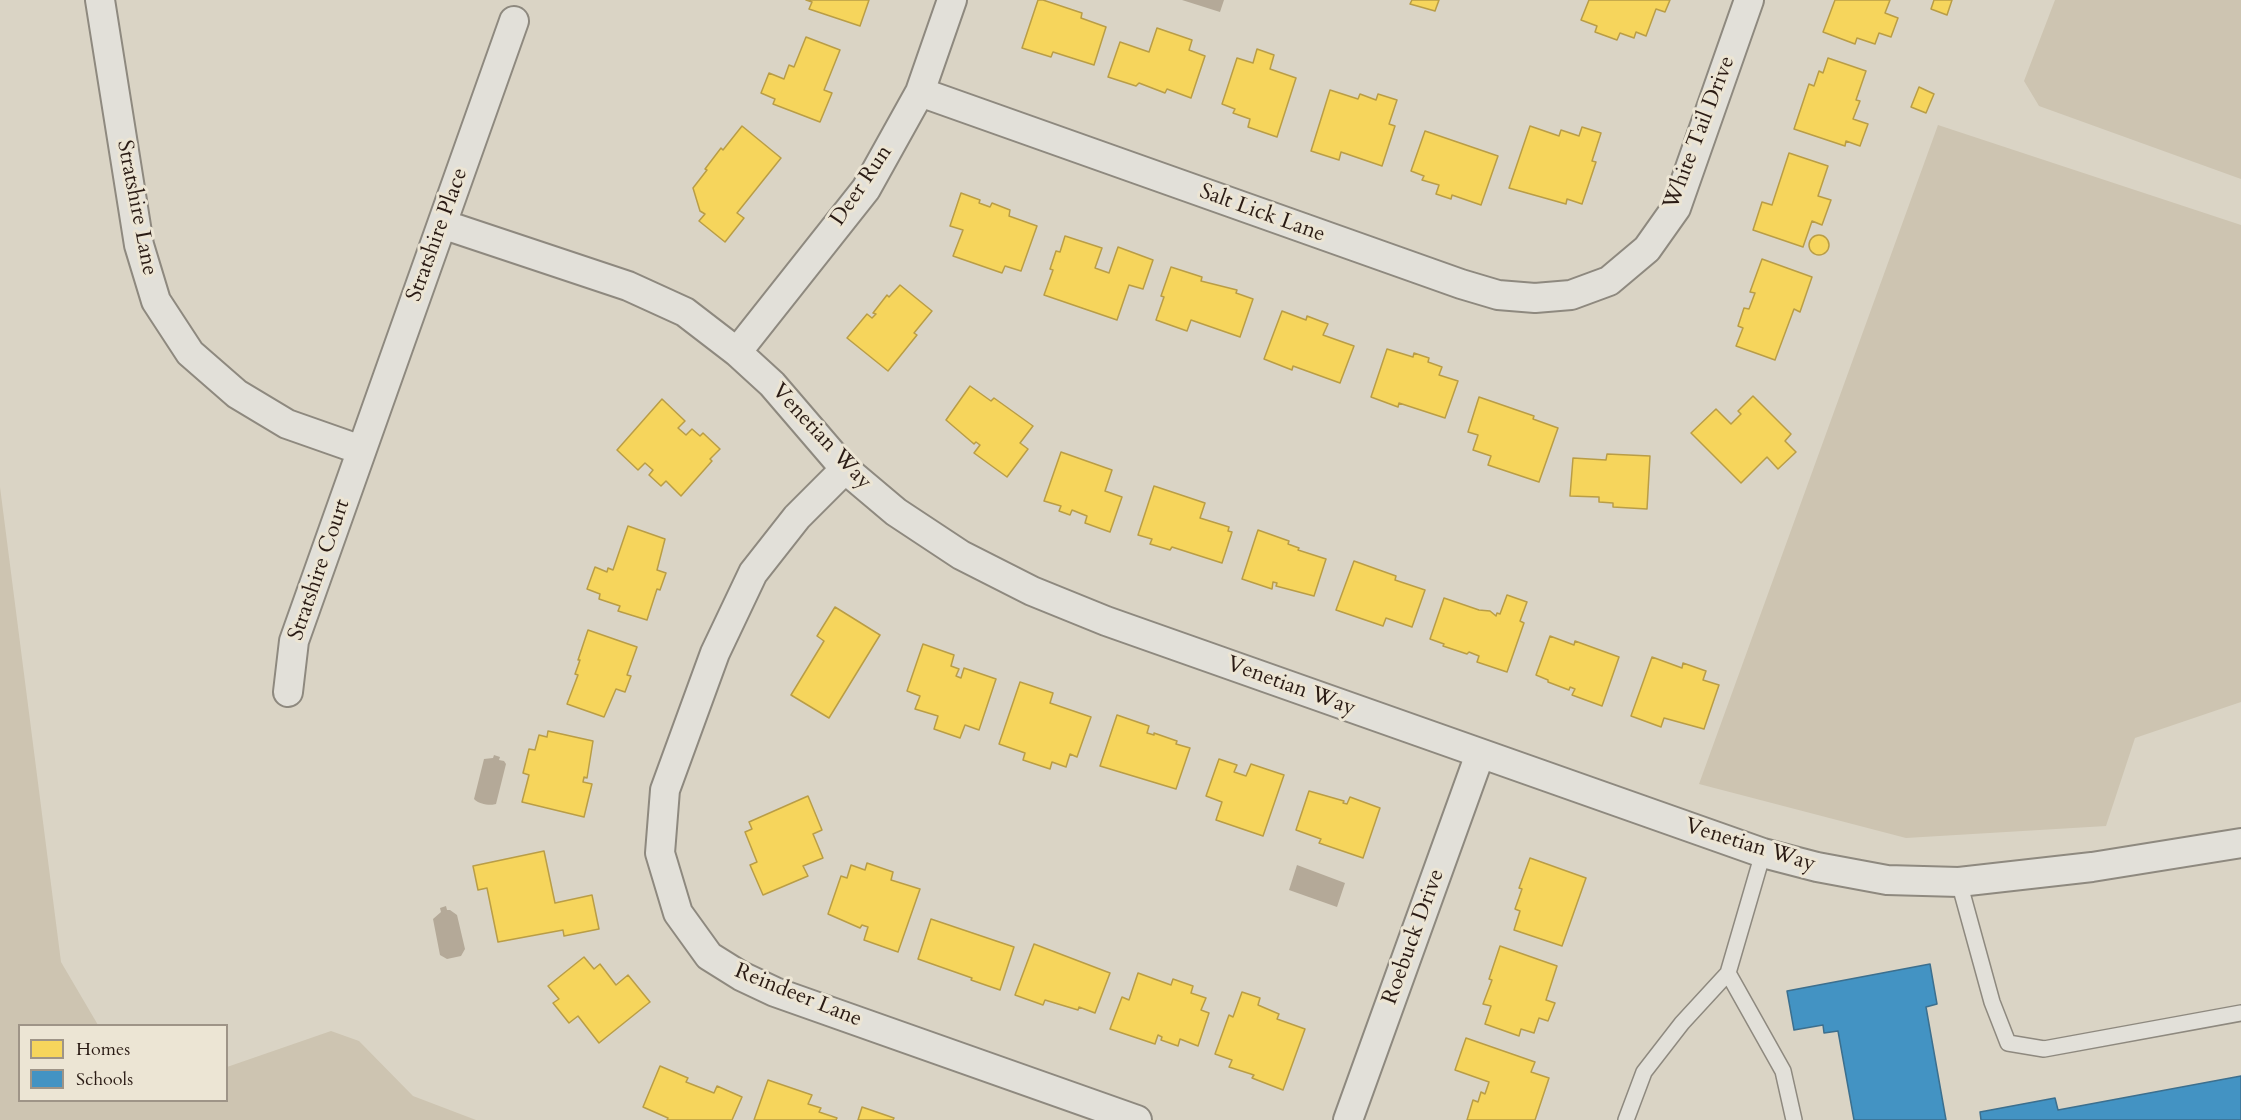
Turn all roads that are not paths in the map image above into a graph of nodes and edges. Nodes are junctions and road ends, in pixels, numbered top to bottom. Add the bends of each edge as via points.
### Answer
1 (100, 0) edge
2 (952, 0) edge
3 (1749, 0) edge
4 (514, 21) dead end
5 (920, 92) junction
6 (442, 224) junction
7 (1609, 281) joint
8 (737, 352) junction
9 (361, 450) junction
10 (844, 469) junction
11 (288, 692) dead end
12 (1480, 754) junction
13 (2241, 843) edge
14 (1763, 853) junction
15 (1959, 882) junction
16 (1728, 973) junction
17 (2241, 1013) edge
18 (1137, 1120) edge
19 (1348, 1120) edge
20 (1626, 1120) edge
21 (1794, 1120) edge

1 - 9 street, Stratshire Lane via 139,245 156,301 189,353 237,394 287,424
2 - 5 street, Deer Run
3 - 7 street, White Tail Drive via 1676,208 1647,249
4 - 6 street, Stratshire Place
5 - 7 street, Salt Lick Lane via 1498,295 1571,295
5 - 8 street, Deer Run via 866,189
6 - 8 street, Venetian Way via 628,286 685,312
6 - 9 street, Stratshire Place
8 - 10 street, Venetian Way via 772,384
9 - 11 street, Stratshire Court via 294,641
10 - 12 street, Venetian Way via 896,512 961,555 1032,591
10 - 18 street, Reindeer Lane via 797,517 753,573 715,653 665,790 660,853 678,913 709,956 775,992
12 - 14 street, Venetian Way
12 - 19 street, Roebuck Drive
13 - 15 street, Venetian Way via 2092,867
14 - 15 street, Venetian Way via 1887,879
14 - 16 lane
15 - 17 lane via 2007,1043 2044,1049
16 - 20 lane via 1644,1072
16 - 21 lane via 1783,1071

